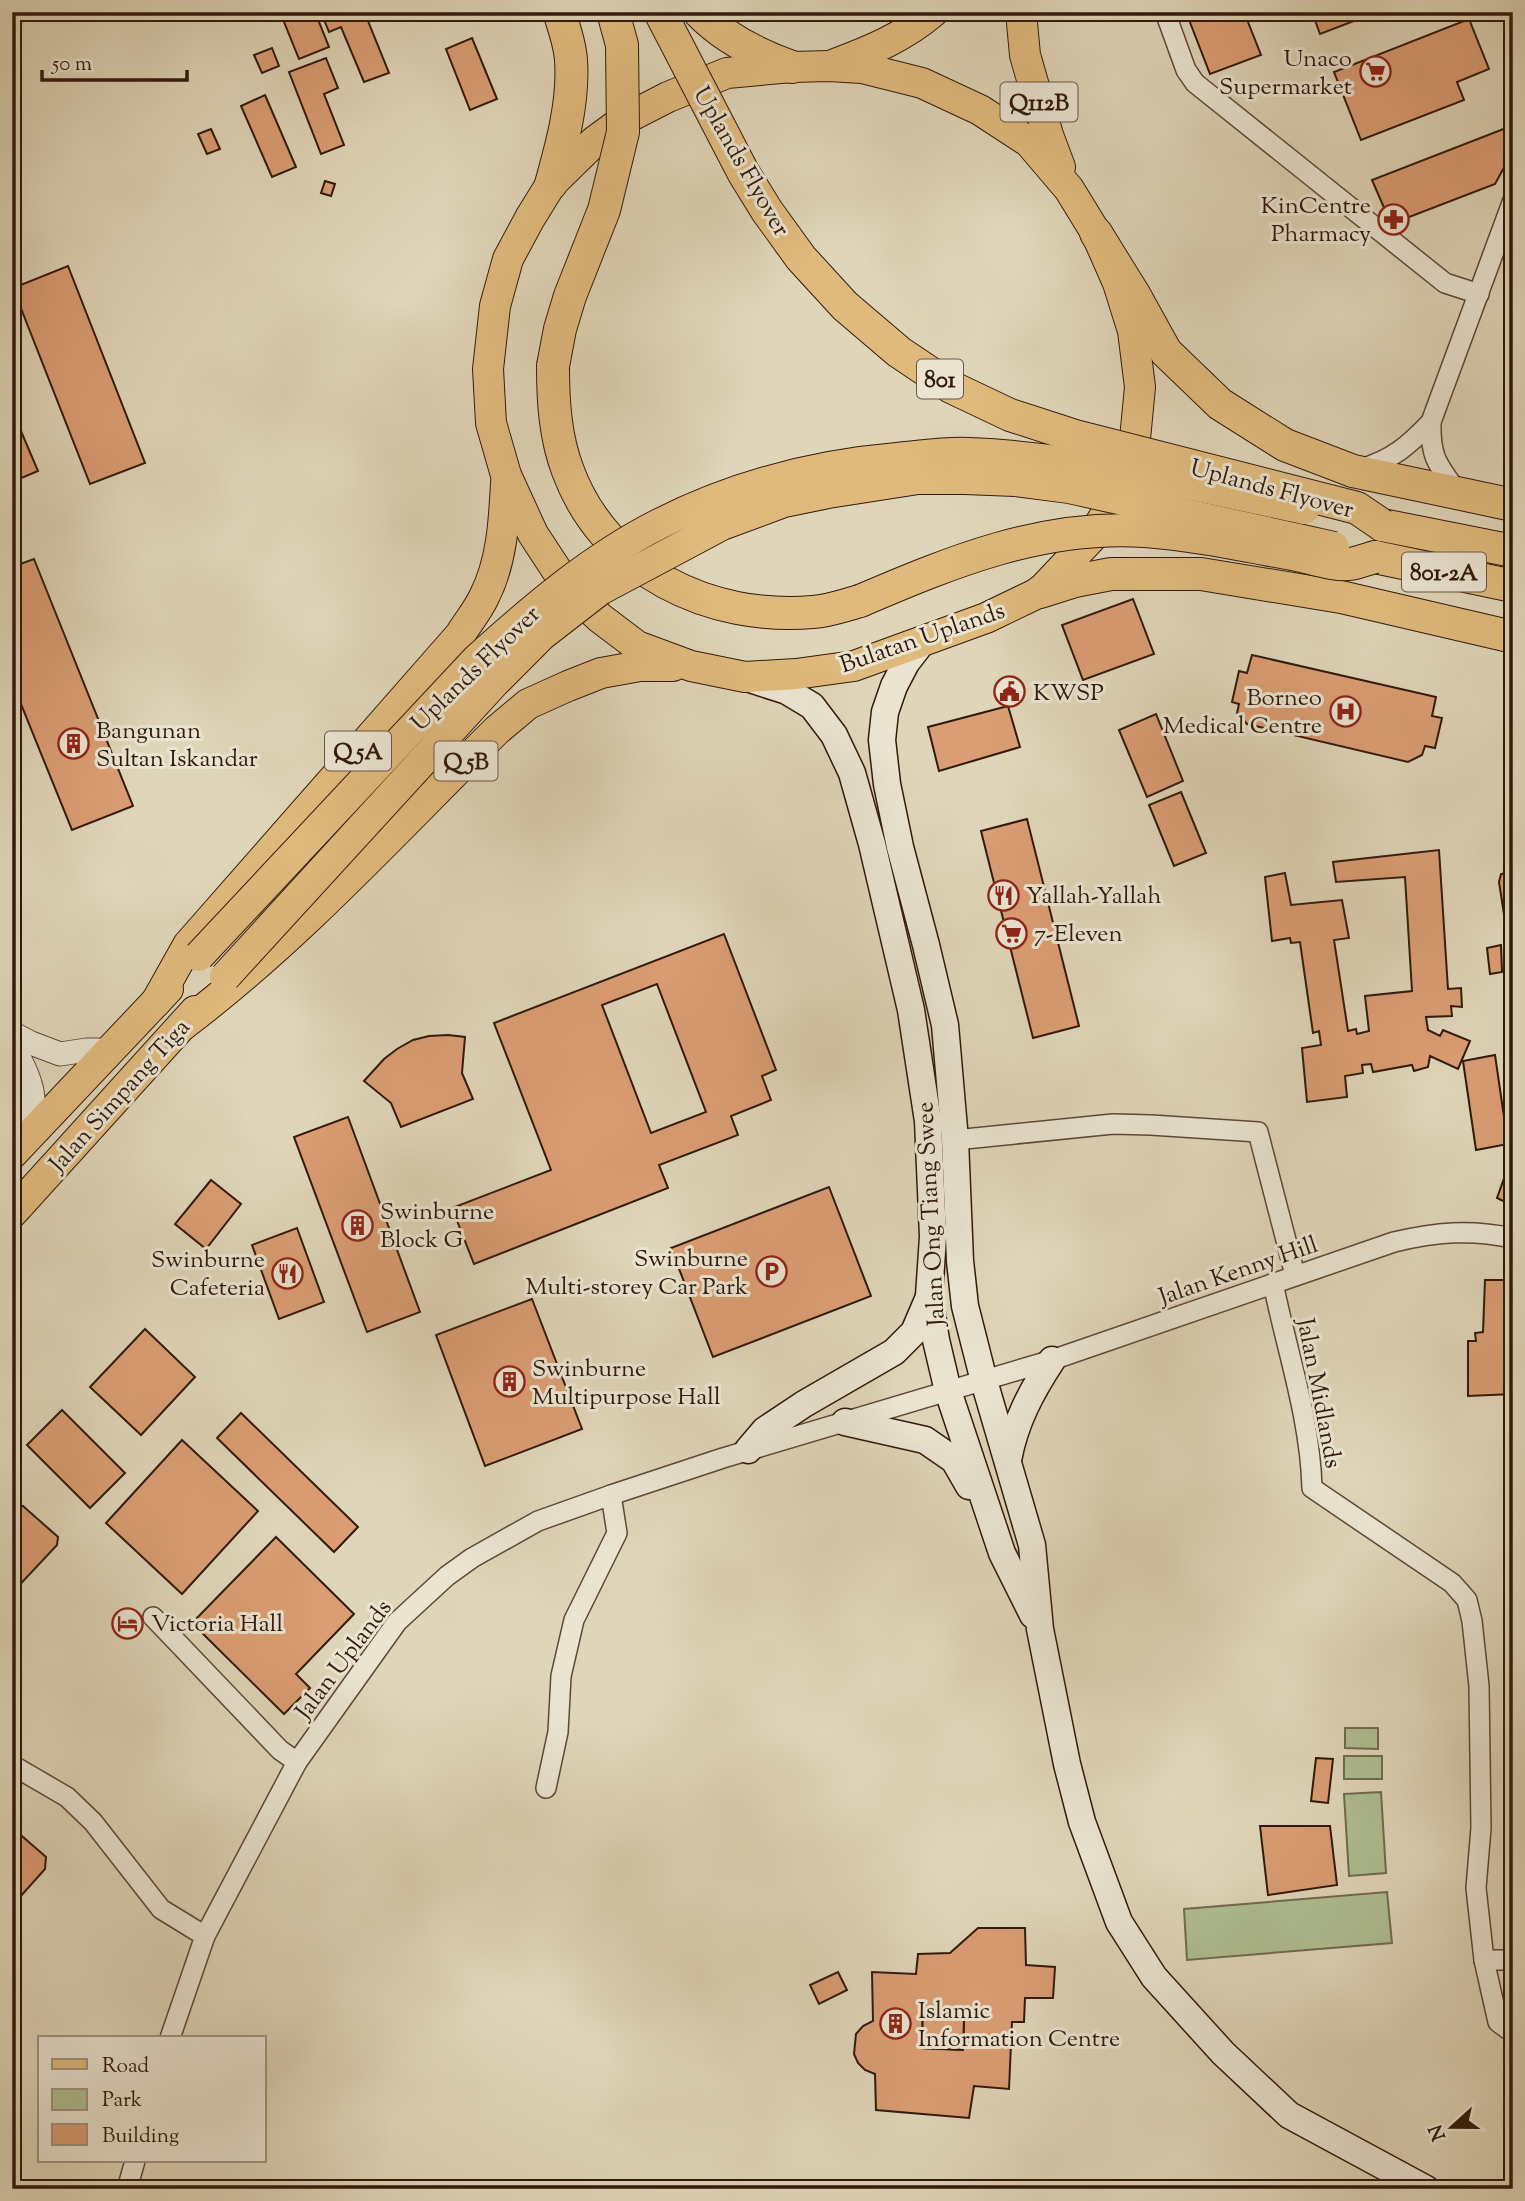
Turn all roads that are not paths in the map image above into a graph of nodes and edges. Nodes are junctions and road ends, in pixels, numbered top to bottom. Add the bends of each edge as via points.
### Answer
1 (559, 12) edge
2 (612, 12) edge
3 (660, 12) edge
4 (699, 12) edge
5 (933, 12) edge
6 (1021, 12) edge
7 (1165, 12) edge
8 (829, 66) junction
9 (792, 67) junction
10 (551, 184) junction
11 (1069, 189) junction
12 (1513, 200) edge
13 (1096, 233) junction
14 (1479, 294) junction
15 (1431, 422) junction
16 (1353, 471) junction
17 (506, 475) junction
18 (1458, 493) junction
19 (1513, 505) edge
20 (1382, 525) junction
21 (1513, 551) edge
22 (1375, 557) junction
23 (1513, 586) edge
24 (1040, 592) junction
25 (1513, 637) edge
26 (923, 640) junction
27 (691, 666) junction
28 (744, 677) junction
29 (199, 956) joint
30 (225, 977) joint
31 (156, 1002) junction
32 (183, 1024) junction
33 (12, 1033) edge
34 (12, 1044) edge
35 (111, 1050) junction
36 (955, 1140) junction
37 (17, 1149) edge
38 (12, 1213) edge
39 (1513, 1238) edge
40 (1295, 1275) junction
41 (1273, 1283) junction
42 (929, 1296) junction
43 (1052, 1360) junction
44 (984, 1381) junction
45 (948, 1391) junction
46 (845, 1422) junction
47 (748, 1450) junction
48 (1008, 1462) junction
49 (611, 1494) junction
50 (1002, 1553) junction
51 (153, 1617) dead end
52 (1040, 1629) junction
53 (297, 1762) junction
54 (12, 1765) edge
55 (547, 1788) dead end
56 (205, 1936) junction
57 (1484, 1960) junction
58 (1513, 1960) edge
59 (1513, 2033) edge
60 (171, 2036) edge
61 (135, 2162) edge
62 (127, 2189) edge
63 (1426, 2189) edge

1 - 10 highway via 571,72
2 - 22 highway, bridge via 622,46 623,132 604,210 560,329 552,403 558,437 580,498 626,557 668,585 701,599 772,614 816,612 860,601 950,563 1065,535 1145,531 1348,564
3 - 20 highway, Uplands Flyover / 801, bridge via 766,211 845,306 899,352 951,387 1010,415 1357,508
4 - 9 highway via 732,40
5 - 8 main road via 891,42
6 - 11 main road, Q112B via 1025,55
7 - 14 street via 1195,83 1445,283
8 - 9 main road, Bulatan Uplands
8 - 11 main road, Bulatan Uplands via 862,68 922,83 980,110 1029,142
9 - 10 main road, Bulatan Uplands via 727,73 668,97 625,119
10 - 17 main road, Bulatan Uplands via 508,258 495,306 488,369 490,410
11 - 13 main road, Bulatan Uplands
12 - 14 street
13 - 16 highway via 1166,352 1220,404 1285,445
13 - 24 main road, Bulatan Uplands via 1133,331 1140,387 1135,439 1119,492 1092,537
14 - 15 street
15 - 16 street via 1392,457
15 - 18 street via 1437,466
16 - 18 highway
17 - 27 main road, Bulatan Uplands via 533,534 569,589 637,646
17 - 31 main road, Q5A via 497,563 484,597 460,635 188,945
18 - 19 highway
20 - 21 highway
20 - 29 main road, Uplands Flyover, bridge via 1077,463 967,452 870,460 781,477 723,495 658,524 589,567 523,617 477,659
22 - 23 highway, 801-2A
22 - 30 main road, Uplands Flyover, bridge via 1069,488 1015,481 918,479 783,502 722,525 611,583 542,635
24 - 25 highway via 1111,574 1201,574 1341,597
24 - 26 main road, Bulatan Uplands via 986,618
26 - 28 main road, Bulatan Uplands via 854,666
26 - 36 main road, Jalan Ong Tiang Swee via 894,687 882,740 900,848 945,1025
27 - 28 main road, Bulatan Uplands
27 - 32 main road, Q5B via 640,666 601,673 528,704 285,940
28 - 42 main road, Jalan Ong Tiang Swee via 787,691 812,706 834,735 852,774 911,1010 928,1121 933,1237
29 - 31 main road, Jalan Simpang Tiga / Q5A
30 - 32 main road, Jalan Simpang Tiga / Q5B
31 - 35 main road, Jalan Simpang Tiga / Q5A
32 - 38 main road, Jalan Simpang Tiga / Q5B
33 - 35 street via 60,1054
34 - 37 street via 28,1073 34,1102 32,1124
35 - 37 main road, Jalan Simpang Tiga / Q5A
36 - 40 street via 1113,1124 1258,1132
36 - 44 main road, Jalan Ong Tiang Swee via 962,1287
39 - 40 street, Jalan Kenny Hill via 1486,1232 1432,1233
40 - 41 street, Jalan Kenny Hill
41 - 43 street, Jalan Kenny Hill
41 - 57 street, Jalan Midlands via 1311,1451 1312,1488 1452,1583 1467,1600 1479,1686 1481,1828 1476,1888
42 - 45 main road, Jalan Ong Tiang Swee
42 - 47 main road via 914,1332 894,1352 765,1430
43 - 44 street, Jalan Kenny Hill
43 - 48 main road via 1022,1411
44 - 45 street, Jalan Kenny Hill
44 - 48 main road, Jalan Ong Tiang Swee
45 - 46 street, Jalan Uplands
45 - 50 main road, Jalan Ong Tiang Swee
46 - 47 street, Jalan Uplands
46 - 50 main road via 925,1440 954,1460
47 - 49 street, Jalan Uplands
48 - 52 main road, Jalan Ong Tiang Swee via 1032,1545
49 - 53 street, Jalan Uplands via 538,1521 447,1576 397,1622
49 - 55 street via 617,1532 574,1620 561,1676 558,1732
50 - 52 main road, Jalan Ong Tiang Swee
51 - 53 street via 280,1750
52 - 63 main road, Jalan Ong Tiang Swee via 1082,1822 1119,1922 1154,1977 1223,2053 1289,2115
53 - 56 street, Jalan Uplands
54 - 56 street via 67,1797 93,1822 161,1909
56 - 60 street, Jalan Uplands
57 - 58 street
57 - 59 street via 1498,2022
61 - 62 street

